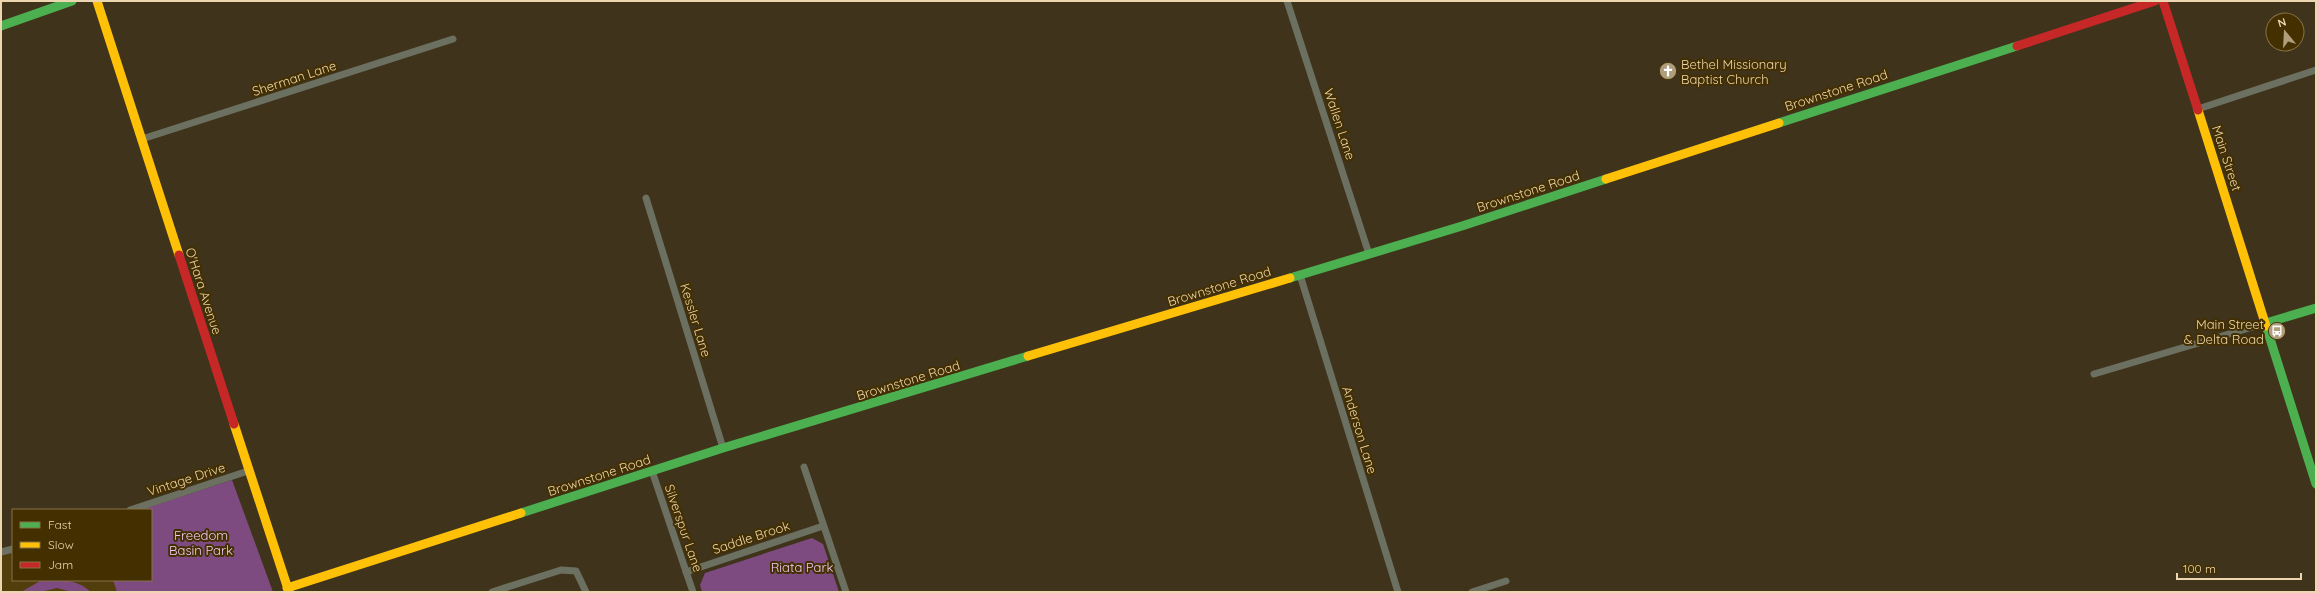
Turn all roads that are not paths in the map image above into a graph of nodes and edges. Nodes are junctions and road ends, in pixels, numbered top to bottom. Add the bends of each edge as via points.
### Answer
1 (72, 1) edge
2 (97, 1) edge
3 (1287, 1) edge
4 (2155, 1) edge
5 (2163, 1) edge
6 (1, 26) edge
7 (452, 39) dead end
8 (2316, 70) edge
9 (2198, 109) junction
10 (142, 139) junction
11 (646, 198) dead end
12 (1369, 254) junction
13 (1300, 275) junction
14 (2316, 308) edge
15 (2266, 323) junction
16 (2094, 374) dead end
17 (723, 448) junction
18 (804, 467) dead end
19 (248, 471) junction
20 (652, 471) junction
21 (2316, 484) edge
22 (133, 509) edge
23 (823, 526) junction
24 (12, 548) edge
25 (1, 552) edge
26 (686, 572) junction
27 (1506, 581) dead end
28 (288, 591) edge
29 (492, 592) edge
30 (586, 592) edge
31 (693, 592) edge
32 (846, 592) edge
33 (1398, 592) edge
34 (1472, 592) edge

1 - 6 street
2 - 10 street, O'Hara Avenue
3 - 12 street, Wallen Lane
4 - 12 street, Brownstone Road via 1469,224
5 - 9 street, Main Street
7 - 10 street, Sherman Lane
8 - 9 street
9 - 15 street, Main Street
10 - 19 street, O'Hara Avenue
11 - 17 street, Kessler Lane
12 - 13 street, Brownstone Road
13 - 17 street, Brownstone Road
13 - 33 street, Anderson Lane
14 - 15 street
15 - 16 street
15 - 21 street, Main Street
17 - 20 street, Brownstone Road
18 - 23 street
19 - 22 street, Vintage Drive
19 - 28 street, O'Hara Avenue
20 - 26 street, Silverspur Lane
20 - 28 street, Brownstone Road
23 - 26 street, Saddle Brook
23 - 32 street
24 - 25 street
26 - 31 street, Silverspur Lane
27 - 34 street
29 - 30 street via 561,570 576,571

